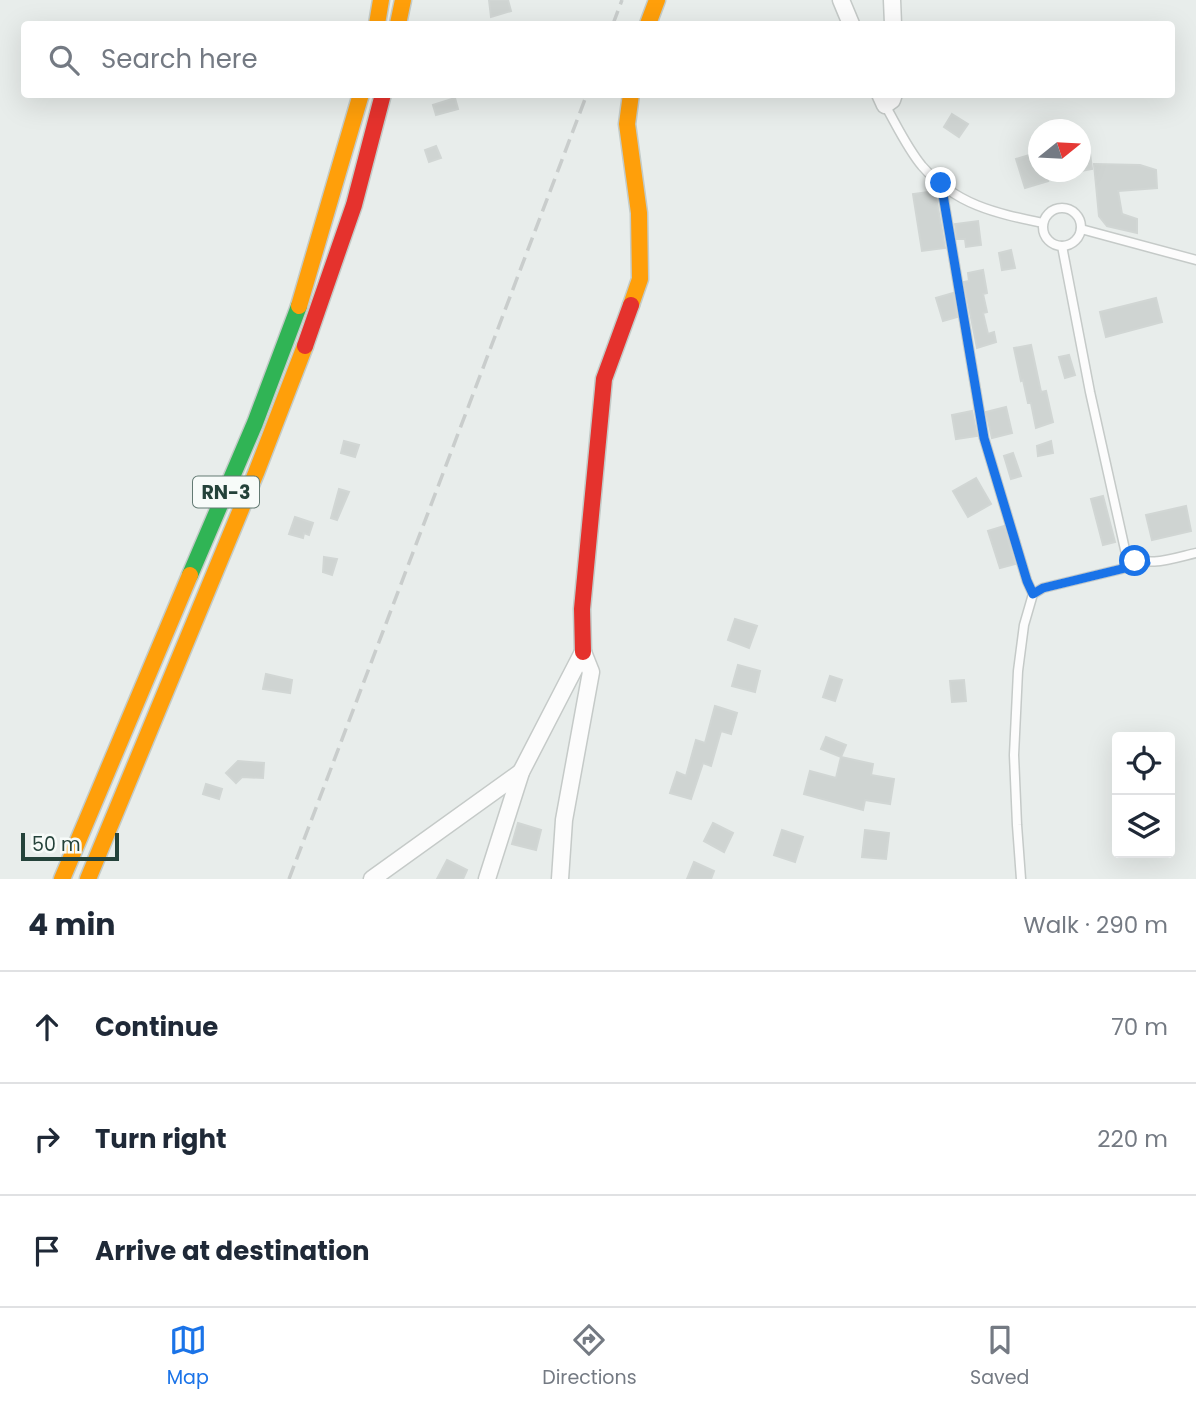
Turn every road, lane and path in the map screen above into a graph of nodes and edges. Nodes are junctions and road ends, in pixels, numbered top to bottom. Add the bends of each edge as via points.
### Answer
1 (382, 0) edge
2 (403, 0) edge
3 (657, 0) edge
4 (841, 0) edge
5 (892, 0) edge
6 (378, 21) edge
7 (399, 21) edge
8 (649, 21) edge
9 (850, 21) edge
10 (893, 21) edge
11 (360, 98) edge
12 (382, 98) edge
13 (630, 98) edge
14 (886, 98) edge
15 (941, 183) junction
16 (1043, 223) junction
17 (1081, 229) junction
18 (1062, 246) junction
19 (1196, 260) edge
20 (1196, 553) edge
21 (1146, 563) junction
22 (1033, 594) junction
23 (583, 652) junction
24 (521, 772) junction
25 (62, 879) edge
26 (88, 879) edge
27 (372, 879) edge
28 (486, 879) edge
29 (560, 879) edge
30 (1021, 879) edge

1 - 6 main road
2 - 7 main road
3 - 8 main road
4 - 9 street
5 - 10 street
11 - 25 main road, RN-3 via 305,289 255,423
12 - 26 main road, RN-3 via 327,289
13 - 23 main road via 627,124 639,213 640,279 604,379 582,609
14 - 15 lane via 921,165
15 - 16 lane via 986,211
15 - 22 lane via 984,438
16 - 17 lane via 1048,214 1065,208 1074,212
16 - 18 lane via 1047,239
17 - 18 lane via 1078,238
17 - 19 lane
18 - 21 lane via 1126,554
20 - 21 lane
21 - 22 lane
22 - 30 lane via 1024,625 1014,755
23 - 24 street
23 - 29 street via 591,672 564,820
24 - 27 street
24 - 28 street

